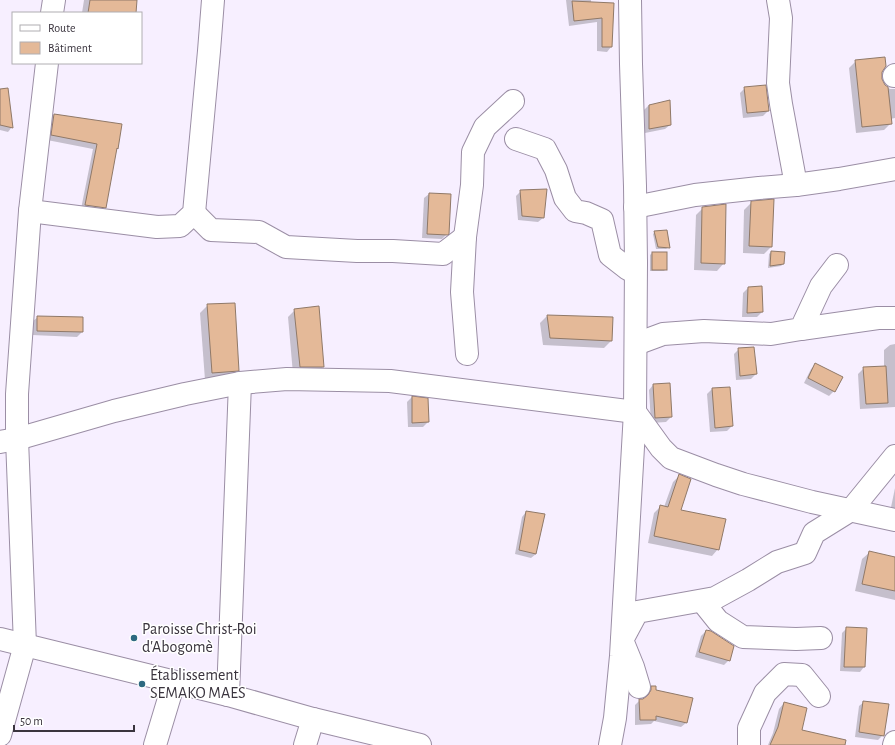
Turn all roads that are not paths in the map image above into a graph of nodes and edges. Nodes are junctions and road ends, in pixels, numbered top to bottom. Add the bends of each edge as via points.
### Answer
1 (54, 0) edge
2 (213, 0) edge
3 (630, 0) edge
4 (778, 0) edge
5 (52, 12) edge
6 (47, 64) edge
7 (513, 101) dead end
8 (516, 139) dead end
9 (895, 169) edge
10 (796, 185) junction
11 (635, 207) junction
12 (30, 211) junction
13 (194, 213) junction
14 (465, 237) junction
15 (636, 263) junction
16 (837, 265) dead end
17 (895, 318) edge
18 (801, 329) junction
19 (636, 344) junction
20 (467, 354) dead end
21 (240, 383) junction
22 (635, 412) junction
23 (8, 441) edge
24 (895, 456) edge
25 (851, 510) junction
26 (895, 520) edge
27 (702, 601) junction
28 (821, 638) dead end
29 (0, 639) edge
30 (622, 640) junction
31 (25, 644) junction
32 (174, 682) junction
33 (639, 687) dead end
34 (228, 695) junction
35 (819, 696) dead end
36 (313, 719) junction
37 (0, 735) edge
38 (895, 742) edge
39 (155, 745) edge
40 (305, 745) edge
41 (420, 745) edge
42 (610, 745) edge
43 (749, 745) edge
44 (894, 745) edge

1 - 5 street
2 - 13 street
3 - 11 street
4 - 10 street via 781,18 778,82
6 - 12 street
7 - 14 street via 485,127 473,152 472,185
8 - 15 street via 545,149 566,198 575,210 602,220 610,255 628,269
9 - 10 street
10 - 11 street via 694,195
11 - 15 street
12 - 13 street via 157,226 180,226
12 - 23 street via 17,394
13 - 14 street via 211,230 259,232 286,247 443,254
14 - 20 street via 462,292
15 - 19 street
16 - 18 street via 822,286
17 - 18 street
18 - 19 street via 771,334 704,331 663,334
19 - 22 street
21 - 22 street via 287,379 390,381
21 - 23 street via 114,411
21 - 34 street
22 - 25 street via 671,458 743,484
22 - 30 street
23 - 31 street
24 - 25 street
25 - 26 street
25 - 27 street via 814,533 805,553 777,562 715,598
27 - 28 street via 718,621 743,637
27 - 30 street via 636,612
29 - 31 street
30 - 33 street
30 - 42 street
31 - 32 street
31 - 37 street
32 - 34 street
32 - 39 street
34 - 36 street
35 - 43 street via 802,675 784,674 764,693 750,728
36 - 40 street
36 - 41 street
38 - 44 street

